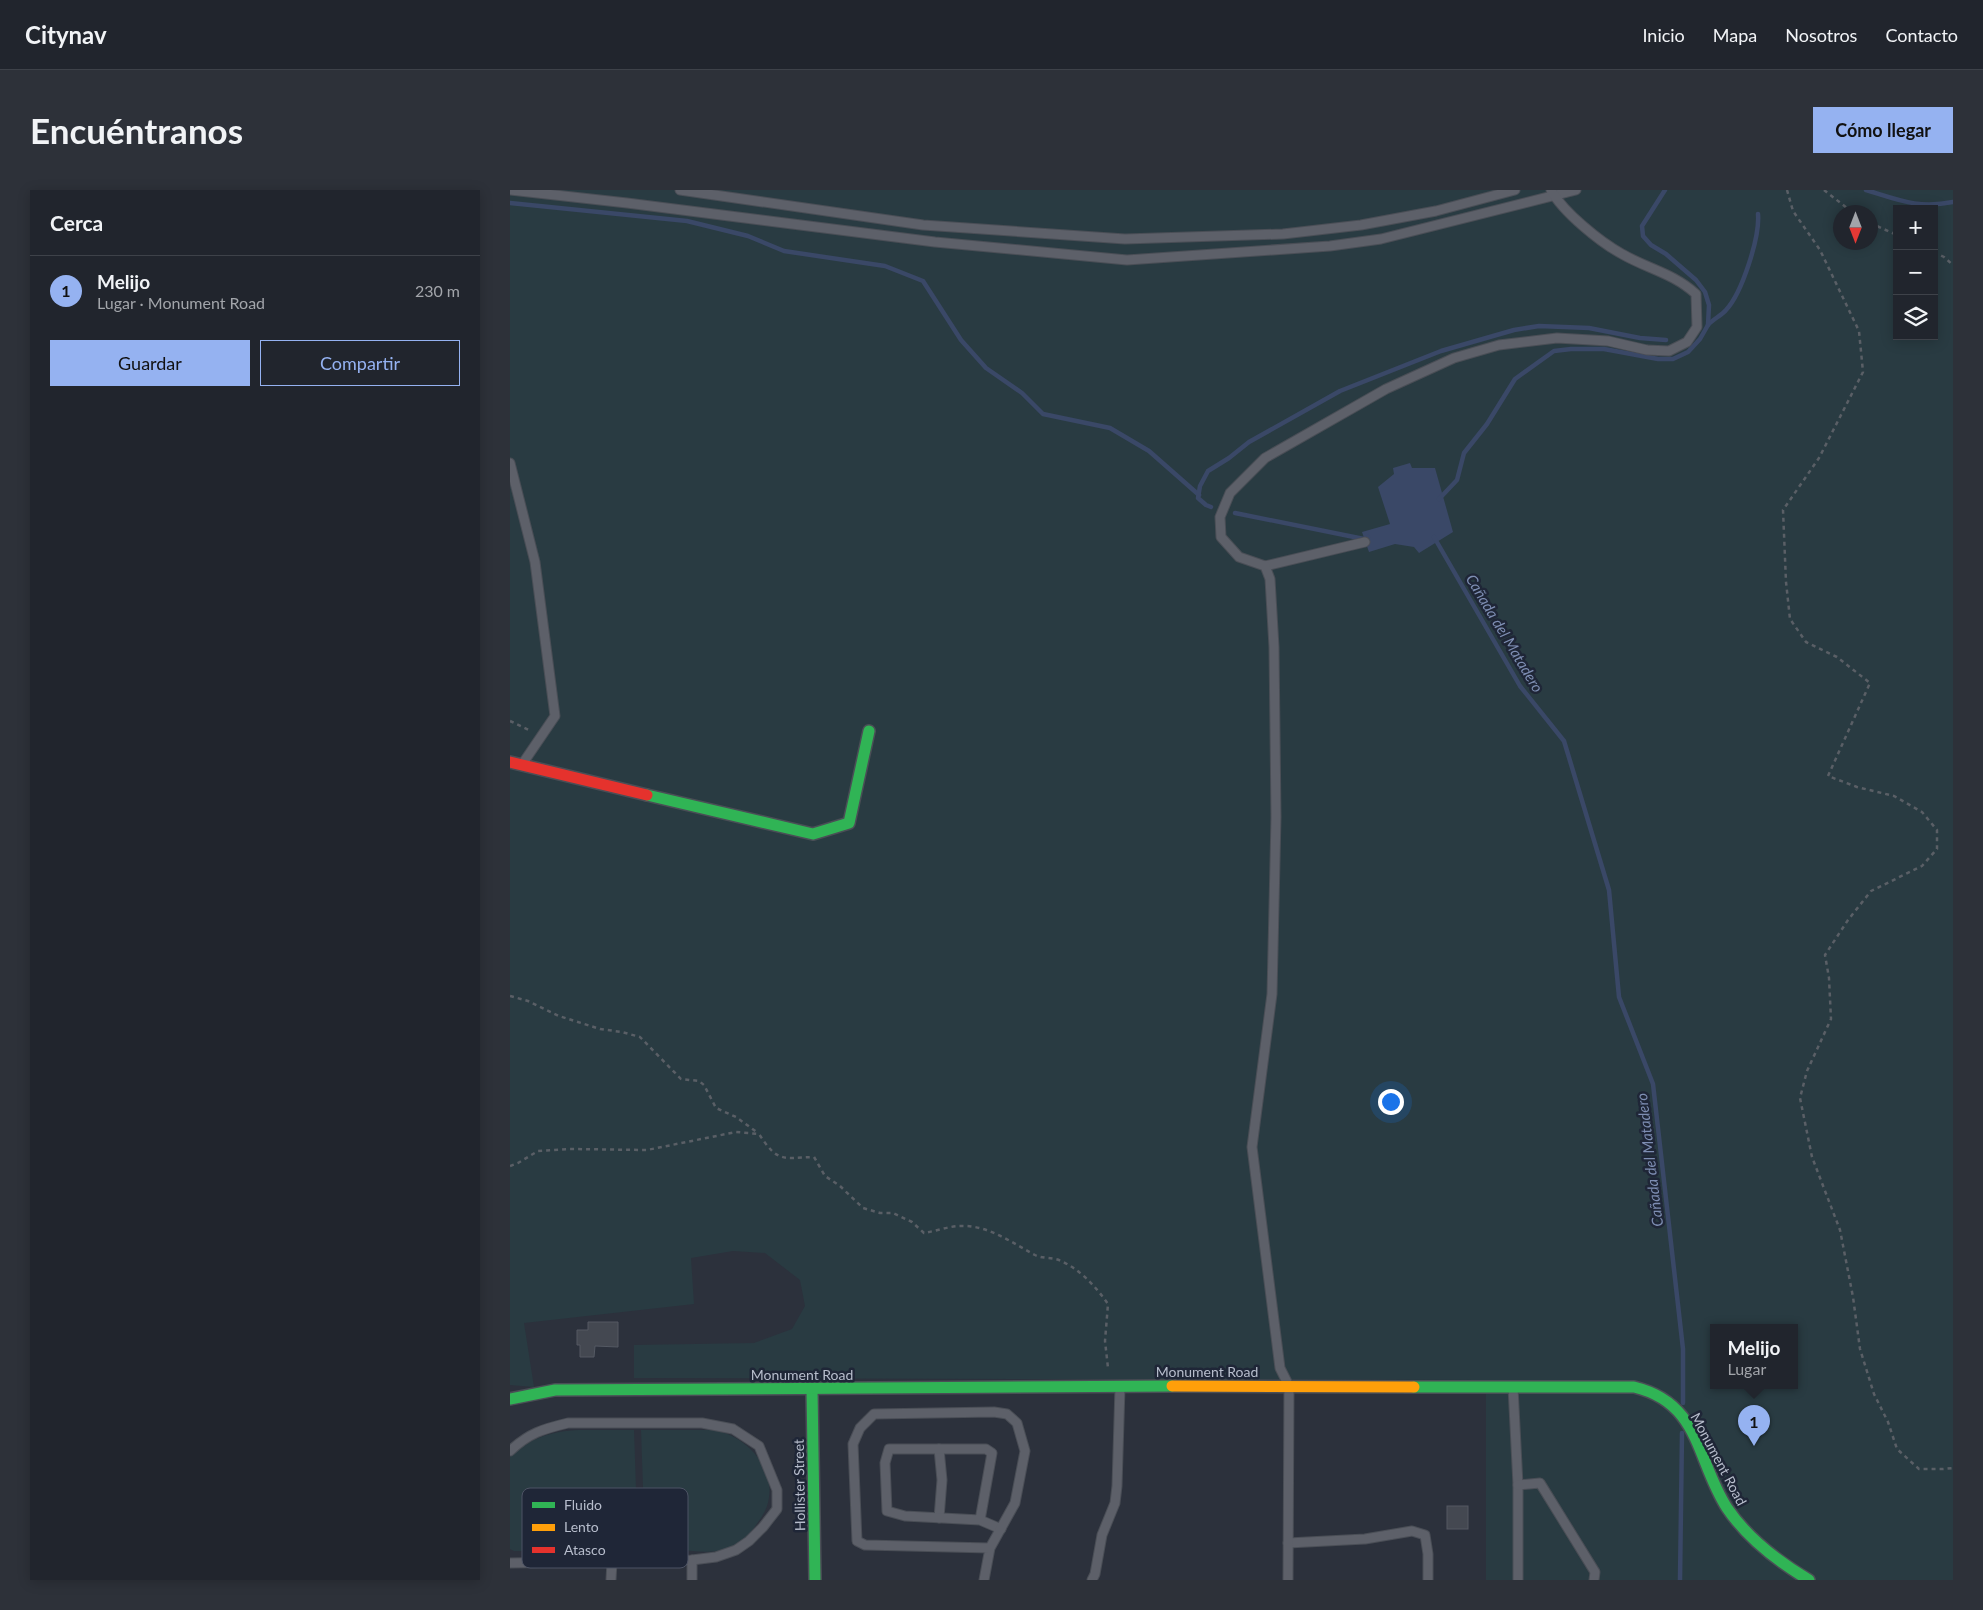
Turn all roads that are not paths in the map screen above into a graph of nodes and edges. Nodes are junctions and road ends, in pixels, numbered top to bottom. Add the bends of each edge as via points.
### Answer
1 (510, 190) edge
2 (680, 190) edge
3 (1515, 190) edge
4 (1576, 190) edge
5 (1553, 193) edge
6 (510, 463) edge
7 (1365, 542) dead end
8 (1265, 566) junction
9 (869, 731) dead end
10 (516, 763) edge
11 (1114, 1386) junction
12 (1289, 1386) junction
13 (1512, 1386) junction
14 (812, 1389) junction
15 (510, 1399) edge
16 (939, 1449) junction
17 (510, 1451) edge
18 (1518, 1485) junction
19 (939, 1518) junction
20 (980, 1520) junction
21 (1001, 1529) junction
22 (1288, 1543) junction
23 (990, 1548) junction
24 (688, 1560) edge
25 (692, 1560) junction
26 (692, 1580) edge
27 (815, 1580) edge
28 (984, 1580) edge
29 (1092, 1580) edge
30 (1288, 1580) edge
31 (1428, 1580) edge
32 (1518, 1580) edge
33 (1594, 1580) edge
34 (1809, 1580) edge

1 - 5 lane via 935,242 1127,260 1330,246 1381,239
2 - 3 lane via 923,224 1125,239 1303,232 1436,212
4 - 5 lane
5 - 8 lane via 1582,226 1621,254 1683,282 1696,294 1697,327 1687,342 1668,351 1608,341 1556,338 1499,346 1454,358 1386,389 1265,458 1230,493 1220,517 1221,537 1239,557
6 - 10 lane via 535,562 555,716 542,736
7 - 8 lane
8 - 12 lane via 1270,579 1274,647 1276,817 1272,994 1252,1146 1280,1368
9 - 10 street via 849,823 813,834
11 - 12 street, Monument Road
11 - 14 street, Monument Road
11 - 29 lane via 1117,1486
12 - 13 street, Monument Road
12 - 22 lane
13 - 18 lane
13 - 34 street, Monument Road via 1634,1387 1650,1390 1672,1404 1686,1423 1717,1492 1737,1522 1776,1561
14 - 15 street, Monument Road via 555,1390
14 - 27 street, Hollister Street
16 - 19 lane via 942,1480
16 - 19 lane via 889,1449 885,1463 887,1510 904,1516
16 - 20 lane via 986,1449 992,1453
17 - 25 lane via 524,1438 568,1423 702,1423 733,1429 759,1446 777,1490 777,1509 764,1527 736,1550
18 - 32 lane
18 - 33 lane via 1540,1484 1595,1572
19 - 20 lane
20 - 21 lane
21 - 23 lane
21 - 23 lane via 1015,1503 1025,1451 1017,1423 1007,1414 874,1414 860,1428 853,1444 857,1541 865,1544
22 - 30 lane
22 - 31 lane via 1364,1539 1412,1530 1425,1535
23 - 28 lane
24 - 25 lane
25 - 26 lane

